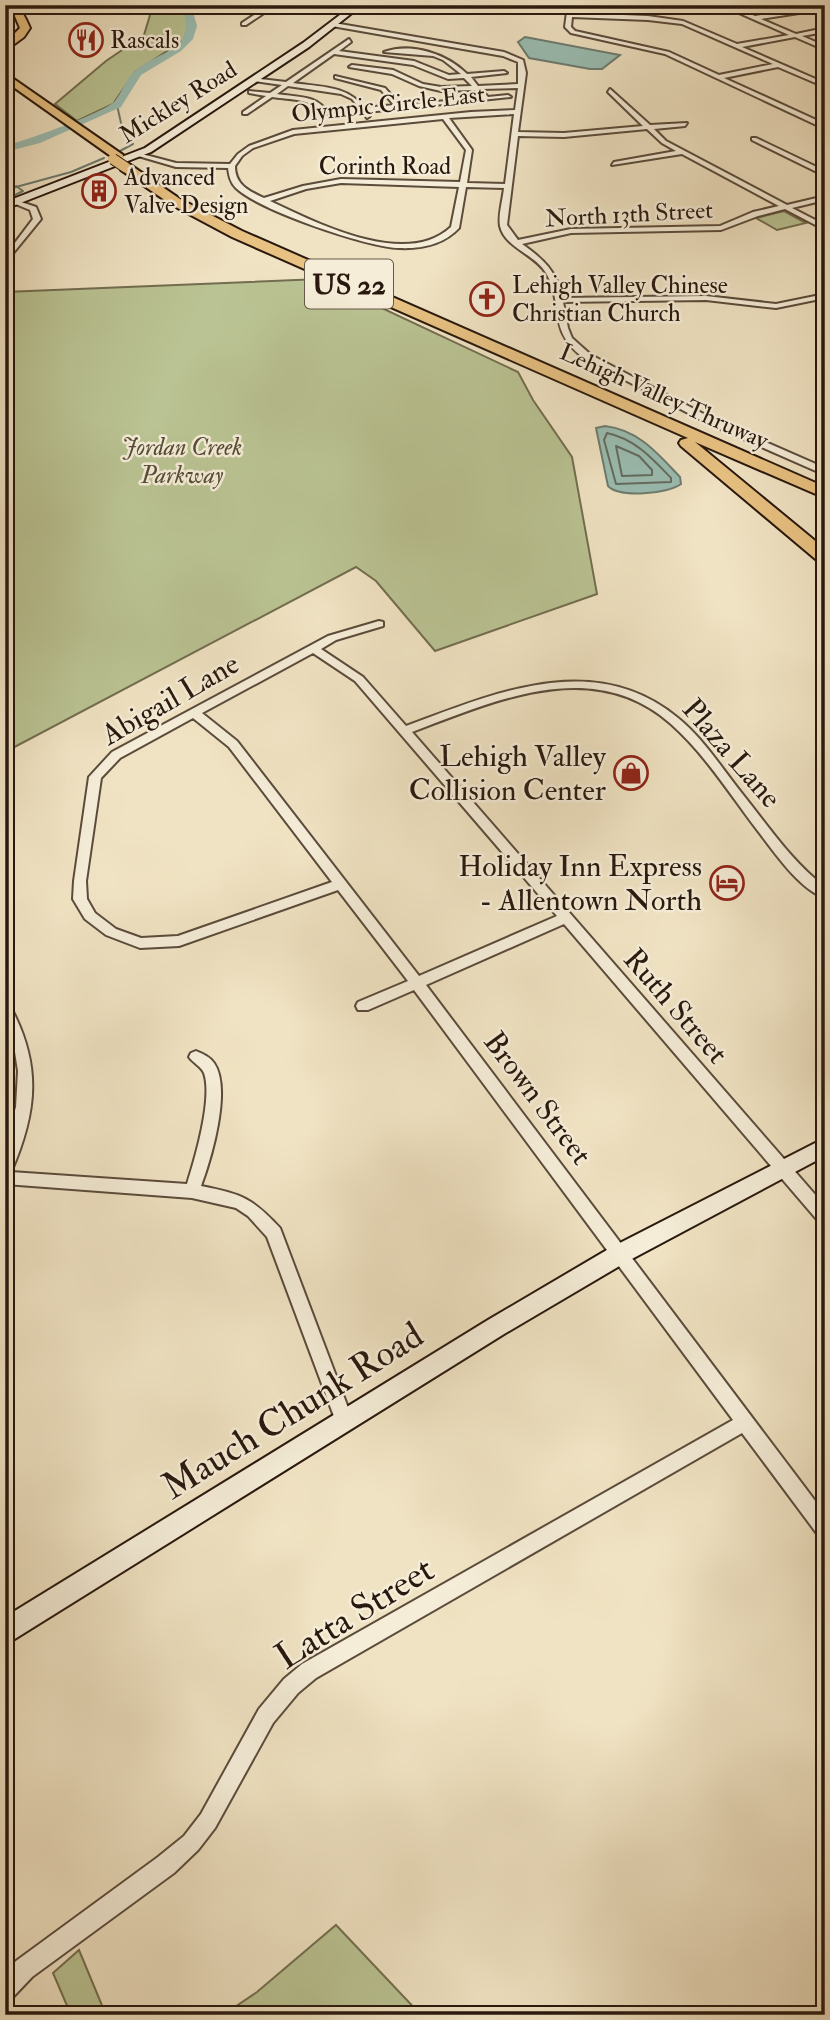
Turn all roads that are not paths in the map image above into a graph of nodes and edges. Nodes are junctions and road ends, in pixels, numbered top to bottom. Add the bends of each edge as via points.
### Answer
1 (6, 5) edge
2 (273, 5) edge
3 (358, 5) edge
4 (561, 5) edge
5 (724, 5) edge
6 (794, 5) edge
7 (825, 7) edge
8 (19, 9) edge
9 (804, 10) junction
10 (5, 12) edge
11 (570, 15) junction
12 (755, 18) junction
13 (244, 24) dead end
14 (334, 25) junction
15 (825, 30) edge
16 (795, 35) junction
17 (5, 39) edge
18 (349, 41) dead end
19 (342, 46) junction
20 (736, 46) junction
21 (5, 48) edge
22 (825, 48) edge
23 (374, 50) junction
24 (334, 52) junction
25 (367, 56) junction
26 (778, 65) junction
27 (352, 66) junction
28 (504, 73) dead end
29 (5, 74) edge
30 (467, 76) junction
31 (337, 77) junction
32 (718, 77) junction
33 (254, 79) junction
34 (5, 83) edge
35 (288, 84) junction
36 (825, 85) edge
37 (521, 86) junction
38 (476, 87) junction
39 (322, 88) junction
40 (610, 91) dead end
41 (251, 92) dead end
42 (271, 95) junction
43 (508, 97) dead end
44 (486, 99) junction
45 (399, 107) junction
46 (363, 110) junction
47 (518, 112) junction
48 (52, 113) junction
49 (245, 113) dead end
50 (325, 113) dead end
51 (445, 117) junction
52 (825, 118) edge
53 (812, 121) junction
54 (372, 123) junction
55 (685, 124) dead end
56 (825, 127) edge
57 (647, 128) junction
58 (515, 134) junction
59 (754, 139) dead end
60 (682, 152) junction
61 (125, 161) junction
62 (614, 164) dead end
63 (232, 166) junction
64 (825, 174) edge
65 (464, 185) junction
66 (508, 186) junction
67 (825, 198) edge
68 (264, 201) junction
69 (10, 204) edge
70 (785, 207) junction
71 (825, 228) edge
72 (516, 243) junction
73 (5, 261) edge
74 (825, 296) edge
75 (557, 300) junction
76 (630, 408) junction
77 (825, 472) edge
78 (825, 486) edge
79 (825, 493) edge
80 (825, 535) edge
81 (825, 547) edge
82 (825, 558) edge
83 (379, 624) dead end
84 (313, 649) junction
85 (194, 713) junction
86 (404, 731) junction
87 (340, 884) junction
88 (825, 894) edge
89 (566, 918) junction
90 (416, 983) junction
91 (363, 1006) dead end
92 (5, 1010) edge
93 (196, 1058) dead end
94 (825, 1146) edge
95 (782, 1168) junction
96 (5, 1169) edge
97 (5, 1178) edge
98 (192, 1191) junction
99 (825, 1217) edge
100 (620, 1254) junction
101 (344, 1421) junction
102 (745, 1422) junction
103 (825, 1529) edge
104 (5, 1632) edge
105 (5, 1989) edge

1 - 8 highway
2 - 13 street
3 - 14 street, Mickley Road
4 - 11 street
5 - 12 street
6 - 9 street
7 - 9 street
8 - 21 highway via 24,31
9 - 12 street
10 - 17 highway via 17,30
11 - 20 street via 668,20
11 - 32 street via 568,29 577,34 661,51
12 - 16 street
14 - 33 street, Mickley Road
14 - 37 street via 511,56 523,62
15 - 16 street
16 - 20 street
16 - 22 street
18 - 19 street
19 - 23 street
19 - 24 street
20 - 26 street
23 - 25 street
23 - 30 street via 449,59
24 - 25 street
24 - 35 street
25 - 27 street
25 - 30 street via 414,63 448,77
26 - 32 street
26 - 36 street
27 - 31 street
27 - 38 street via 393,72 433,88
28 - 30 street
29 - 48 highway, Lehigh Valley Thruway / US 22
30 - 38 street
31 - 39 street
31 - 45 street via 383,89
32 - 53 street
33 - 35 street
33 - 61 street, Mickley Road
34 - 48 highway, Lehigh Valley Thruway / US 22
35 - 39 street
35 - 42 street
37 - 38 street
37 - 47 street
38 - 44 street
39 - 46 street via 351,96
40 - 57 street
41 - 42 street
42 - 49 street
42 - 50 street via 317,102
43 - 44 street
44 - 45 street
45 - 46 street
46 - 54 street
47 - 51 street, Olympic Circle East
47 - 58 street
48 - 61 highway, Lehigh Valley Thruway / US 22
51 - 54 street, Olympic Circle East
51 - 65 street via 469,150
52 - 53 street
53 - 56 street
54 - 63 street, Olympic Circle East via 275,137 244,151
55 - 57 street
57 - 58 street
57 - 60 street
58 - 66 street
59 - 64 street
60 - 62 street
60 - 70 street
61 - 63 street
61 - 69 street, Mickley Road
61 - 76 highway, Lehigh Valley Thruway / US 22 via 176,202 237,234
61 - 78 highway, Lehigh Valley Thruway / US 22 via 244,232
63 - 68 street via 238,186
65 - 66 street, Corinth Road
65 - 68 street, Corinth Road via 331,182
65 - 68 street via 452,232 426,243 395,246 363,241
66 - 72 street via 503,225
67 - 70 street, North 13th Street
69 - 73 street via 33,209 37,219
70 - 71 street
70 - 72 street, North 13th Street via 721,228 574,231
72 - 75 street via 549,271
74 - 75 street via 776,306 706,298
75 - 77 street via 567,339 582,353 712,422
76 - 79 highway, Lehigh Valley Thruway / US 22
76 - 82 highway via 707,457
80 - 81 highway
83 - 84 street, Abigail Lane via 332,638
84 - 85 street, Abigail Lane
84 - 86 street, Ruth Street via 359,679
85 - 87 street, Brown Street via 233,744
85 - 87 street, Abigail Lane via 116,755 96,777 79,881 80,900 90,916 111,932 139,943 179,942
86 - 88 street, Plaza Lane via 536,687 603,686 634,695 684,731 796,870
86 - 89 street, Ruth Street
87 - 90 street, Brown Street
89 - 90 street
89 - 95 street, Ruth Street
90 - 91 street
90 - 100 street, Brown Street
92 - 96 street via 18,1032 27,1067 25,1099
93 - 98 street via 209,1068 212,1078 211,1112
94 - 95 street, Mauch Chunk Road
95 - 99 street, Ruth Street
95 - 100 street, Mauch Chunk Road
97 - 98 street
98 - 101 street via 241,1203 270,1227
100 - 101 street, Mauch Chunk Road
100 - 102 street, Brown Street
101 - 104 street, Mauch Chunk Road
102 - 103 street, Brown Street
102 - 105 street, Latta Street via 309,1671 266,1716 191,1843 24,1969

